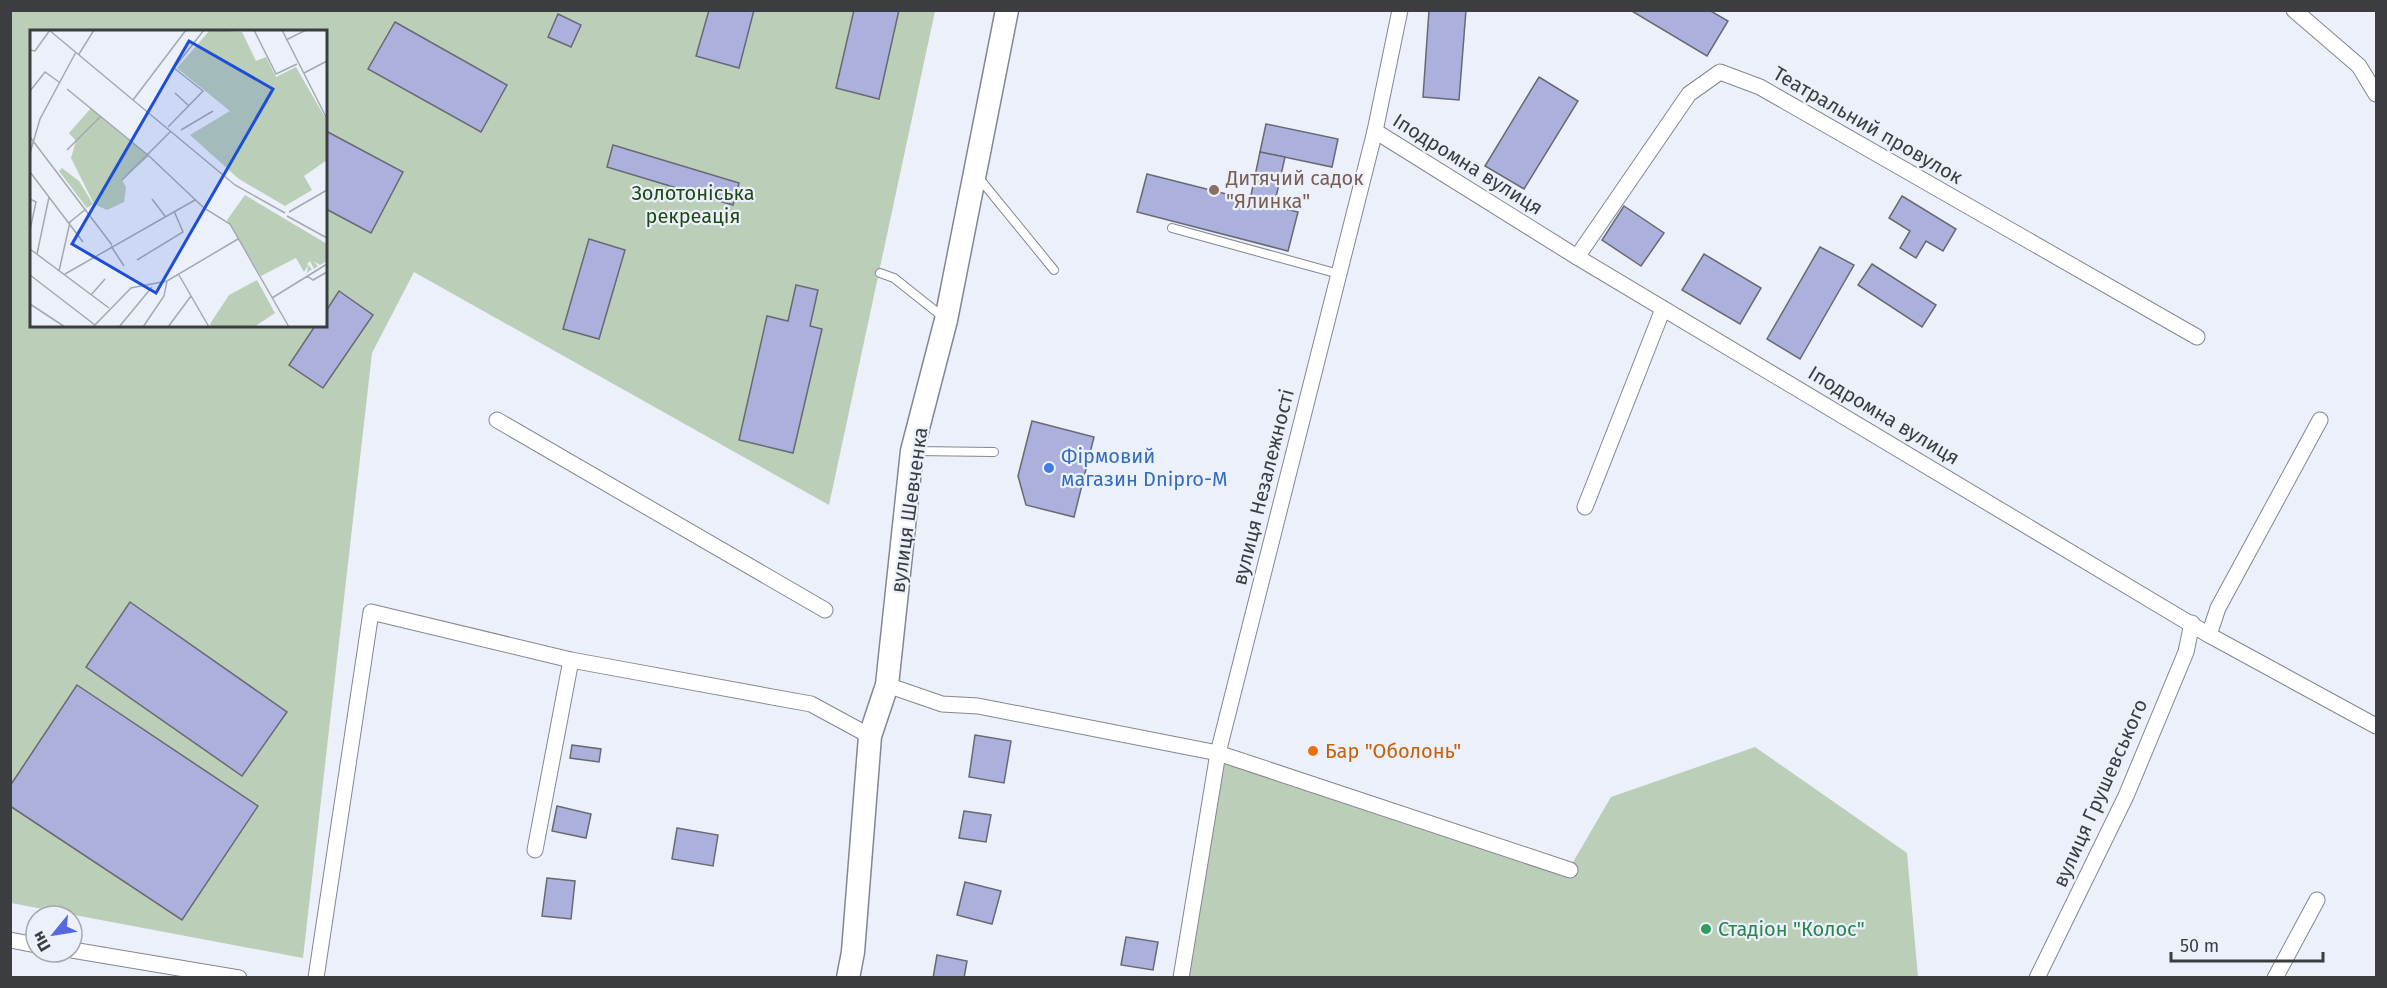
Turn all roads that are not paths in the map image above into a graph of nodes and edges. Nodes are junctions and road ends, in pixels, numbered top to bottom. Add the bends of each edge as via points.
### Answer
1 (1007, 10) edge
2 (1400, 10) edge
3 (2294, 10) edge
4 (2359, 66) junction
5 (2376, 68) edge
6 (2376, 94) edge
7 (1375, 131) junction
8 (977, 176) junction
9 (1172, 228) dead end
10 (1577, 257) junction
11 (1054, 270) dead end
12 (880, 273) dead end
13 (1339, 274) junction
14 (1663, 309) junction
15 (946, 320) junction
16 (2197, 337) dead end
17 (497, 420) dead end
18 (2320, 420) dead end
19 (912, 451) junction
20 (994, 452) dead end
21 (1584, 507) dead end
22 (825, 610) dead end
23 (2192, 623) junction
24 (2209, 635) junction
25 (571, 660) junction
26 (887, 685) junction
27 (2376, 726) edge
28 (870, 736) junction
29 (1218, 753) junction
30 (534, 850) dead end
31 (1570, 870) dead end
32 (2317, 900) dead end
33 (84, 952) edge
34 (239, 978) edge
35 (316, 978) edge
36 (848, 978) edge
37 (1181, 978) edge
38 (2037, 978) edge
39 (2275, 978) edge

1 - 8 main road, вулиця Шевченка
2 - 7 street, вулиця Незалежності
3 - 4 street
4 - 5 street
4 - 6 street
7 - 10 street, Іподромна вулиця
7 - 13 street, вулиця Незалежності
8 - 11 lane
8 - 15 main road, вулиця Шевченка
9 - 13 lane
10 - 14 street, Іподромна вулиця
10 - 16 street, Театральний провулок via 1689,94 1720,72 1760,87
12 - 15 lane via 894,278
13 - 29 street, вулиця Незалежності
14 - 21 street
14 - 23 street, Іподромна вулиця
15 - 19 main road, вулиця Шевченка
17 - 22 street
18 - 24 street via 2218,608
19 - 20 lane
19 - 26 main road, вулиця Шевченка
23 - 24 street, Іподромна вулиця
23 - 38 street, вулиця Грушевського via 2186,652 2126,796
24 - 27 street, Іподромна вулиця
25 - 28 street via 811,704
25 - 30 street
25 - 35 street via 371,612
26 - 28 main road, вулиця Шевченка
26 - 29 street via 942,704 978,706
28 - 36 main road, вулиця Шевченка
29 - 31 street
29 - 37 street, вулиця Незалежності
32 - 39 street
33 - 34 street

